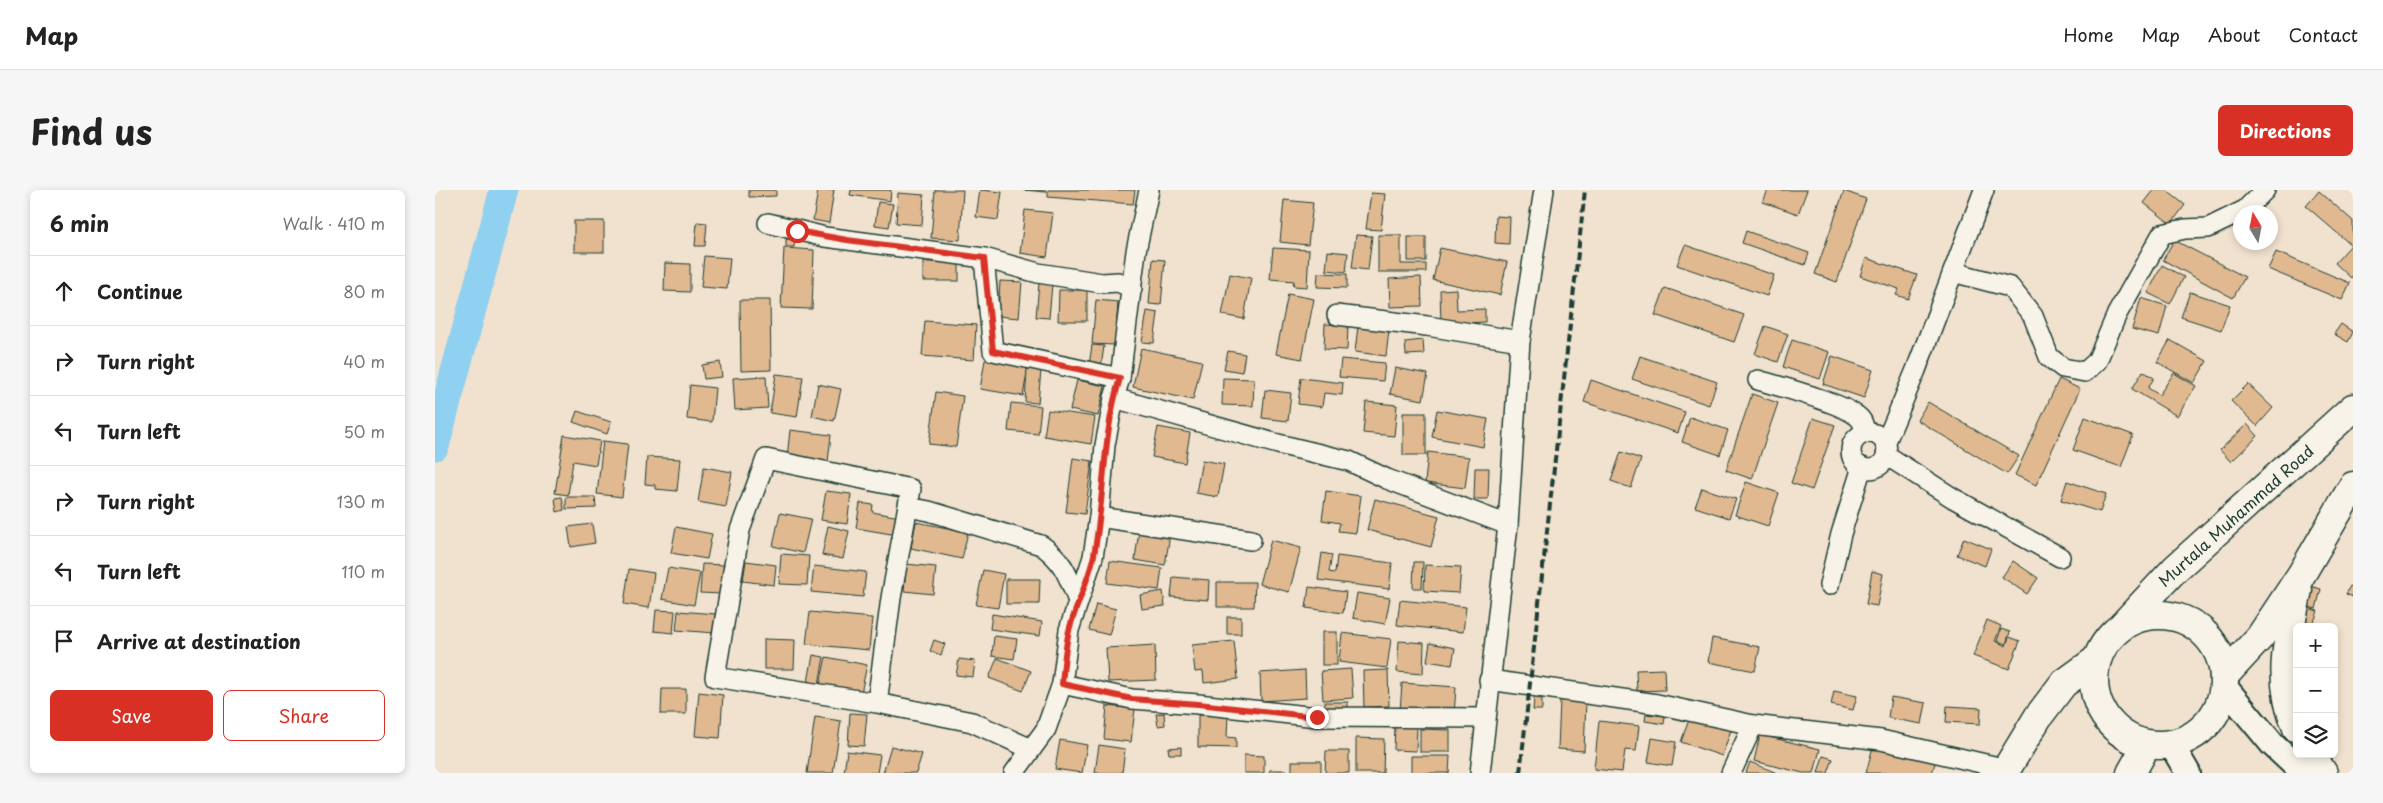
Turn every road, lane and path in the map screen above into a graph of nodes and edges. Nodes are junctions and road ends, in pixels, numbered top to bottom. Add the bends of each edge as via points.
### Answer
1 (1149, 190) edge
2 (1544, 190) edge
3 (1983, 190) edge
4 (2265, 190) edge
5 (768, 223) dead end
6 (984, 258) junction
7 (1953, 272) junction
8 (1133, 288) junction
9 (1337, 316) dead end
10 (1520, 341) junction
11 (1120, 378) junction
12 (1758, 380) dead end
13 (1114, 398) junction
14 (2353, 408) edge
15 (1865, 433) junction
16 (1886, 449) junction
17 (1862, 467) junction
18 (2353, 486) edge
19 (908, 507) junction
20 (1099, 517) junction
21 (1508, 525) junction
22 (1251, 540) dead end
23 (2060, 557) dead end
24 (2301, 574) junction
25 (1829, 585) dead end
26 (1078, 601) junction
27 (2121, 626) junction
28 (2096, 660) junction
29 (1489, 680) junction
30 (2224, 681) junction
31 (1062, 684) junction
32 (877, 703) junction
33 (1485, 718) junction
34 (2293, 719) edge
35 (1753, 725) junction
36 (2159, 745) junction
37 (1031, 749) junction
38 (2314, 758) edge
39 (2005, 771) edge
40 (1014, 773) edge
41 (1479, 773) edge
42 (1731, 773) edge
43 (2131, 773) edge
44 (2188, 773) edge
45 (2303, 773) edge
46 (2323, 773) edge

1 - 8 street via 1136,251
2 - 10 street
3 - 7 street
4 - 7 street via 2245,210 2208,228 2162,234 2117,314 2097,361 2085,372 2063,368 2049,357 2033,316 2010,287
5 - 6 street via 847,240
6 - 8 street via 1039,273 1102,283 1118,282
6 - 11 street via 993,351
7 - 16 street
8 - 11 street
9 - 10 street
10 - 21 street
11 - 13 street
12 - 15 street via 1837,406 1857,416 1863,422
13 - 20 street via 1105,445
13 - 21 street via 1349,461 1387,480
14 - 27 highway, Murtala Muhammad Road via 2175,569
15 - 16 street via 1881,437
15 - 17 street via 1853,441 1851,449 1851,456
16 - 17 street via 1877,466
16 - 23 street via 1953,498
17 - 25 street
18 - 24 highway
19 - 26 street via 1041,545 1055,554 1065,568
19 - 32 street via 891,598
19 - 32 street via 911,489 767,459 740,530 715,677
20 - 22 street
20 - 26 street via 1093,557
21 - 29 street
24 - 30 highway via 2260,637
24 - 34 highway via 2286,644 2289,710
26 - 31 street via 1069,630
27 - 28 highway via 2106,641
27 - 30 highway via 2142,617 2165,615 2187,621 2206,635 2219,654
28 - 36 highway via 2094,688 2107,720 2122,734
28 - 39 highway via 2063,684
29 - 33 street
29 - 35 street via 1657,704
30 - 36 highway via 2219,706 2207,724 2191,737
30 - 45 street via 2273,744
31 - 33 street via 1132,699 1317,717
31 - 37 street via 1046,729
32 - 37 street via 972,722
33 - 41 street
35 - 39 street via 1881,740
35 - 42 street
36 - 43 highway
36 - 44 street
37 - 40 street
38 - 46 highway

